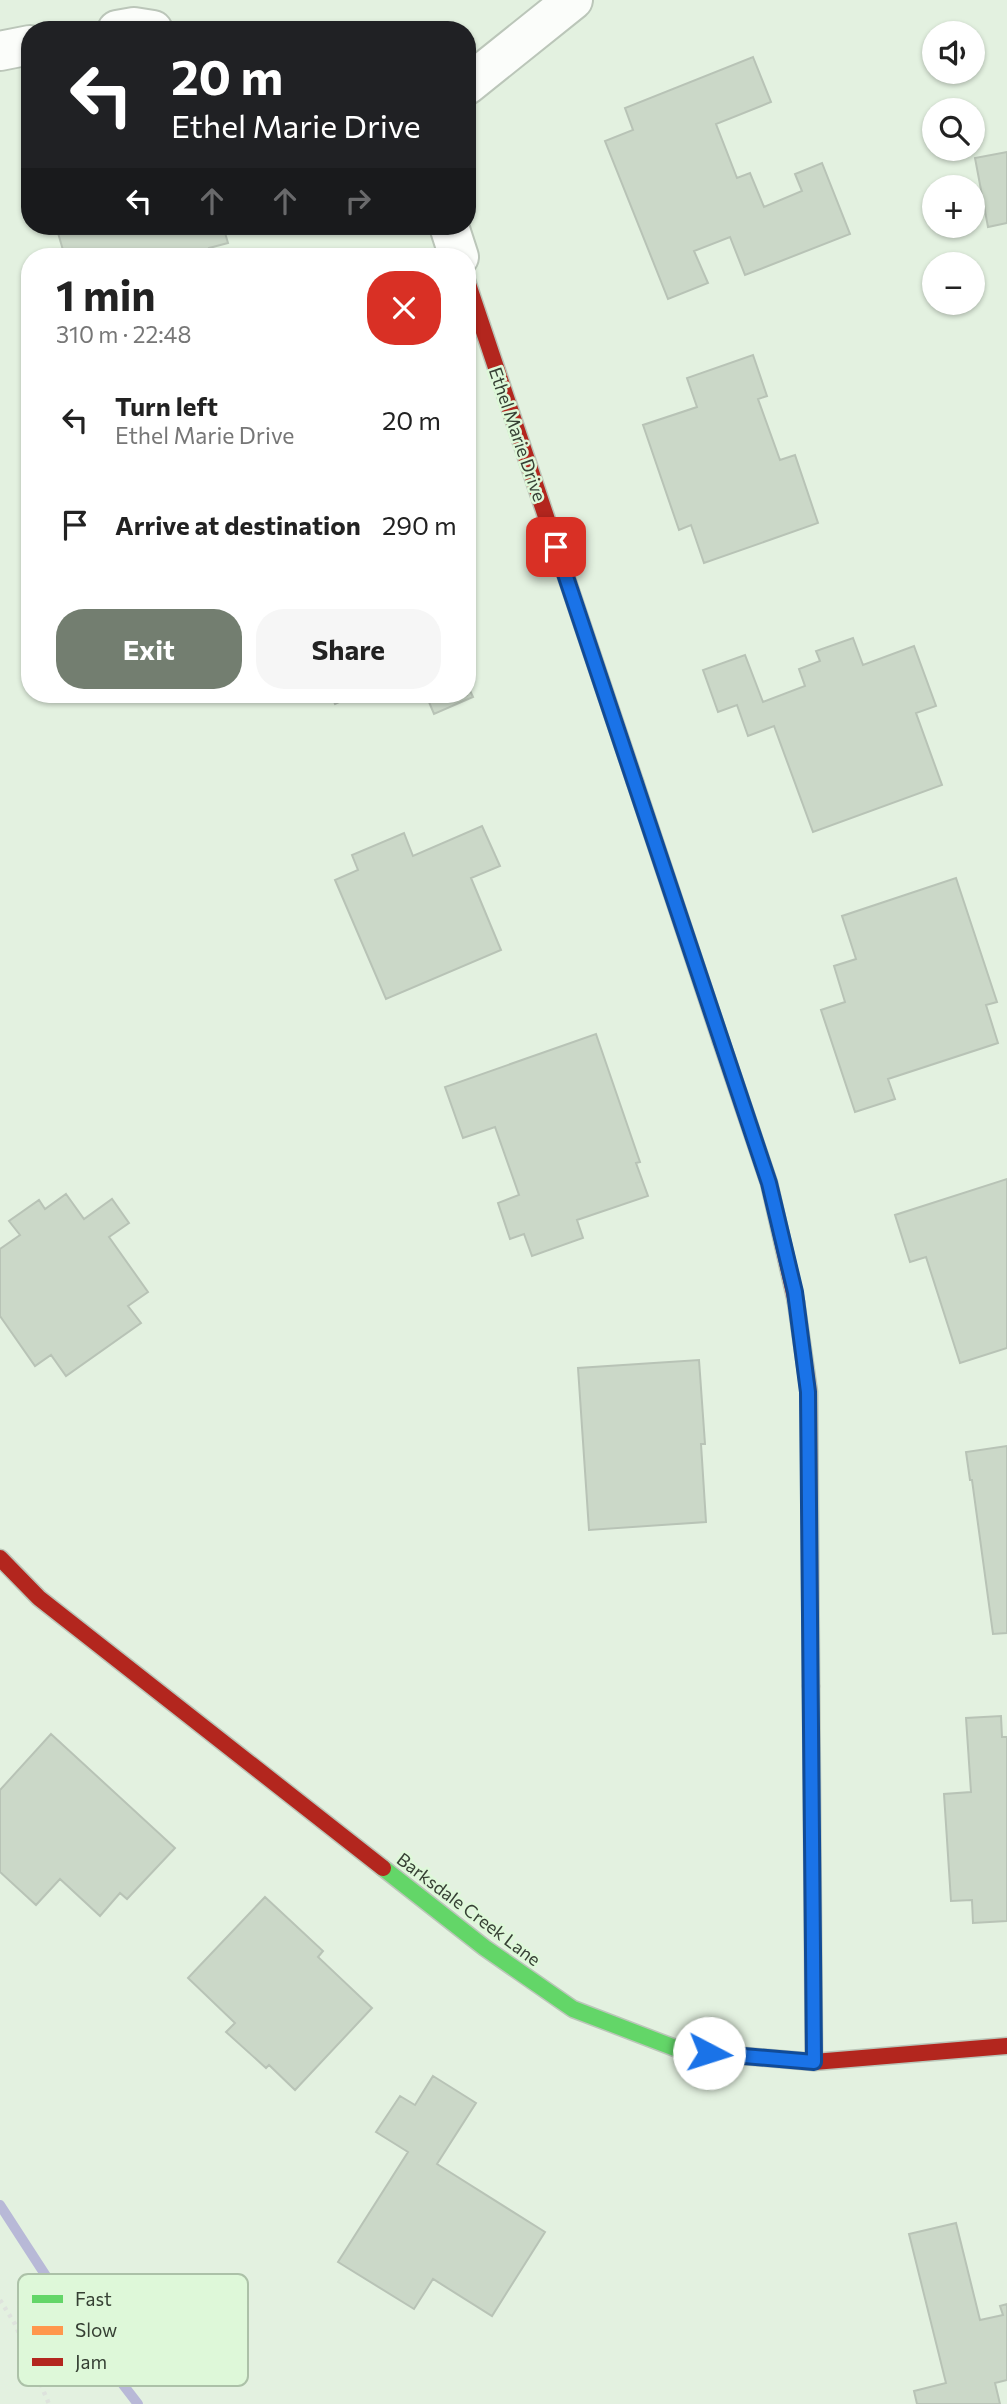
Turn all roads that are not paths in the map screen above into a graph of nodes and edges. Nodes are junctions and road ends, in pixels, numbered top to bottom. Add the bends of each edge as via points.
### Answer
1 (573, 0) edge
2 (21, 47) edge
3 (0, 51) edge
4 (476, 78) edge
5 (476, 308) edge
6 (0, 1558) edge
7 (1007, 2046) edge
8 (814, 2062) junction

1 - 4 street
2 - 3 street
5 - 8 street, Ethel Marie Drive via 769,1183 795,1292 808,1392
6 - 8 street, Barksdale Creek Lane via 39,1598 474,1939 573,2008 683,2050
7 - 8 street, Barksdale Creek Lane

